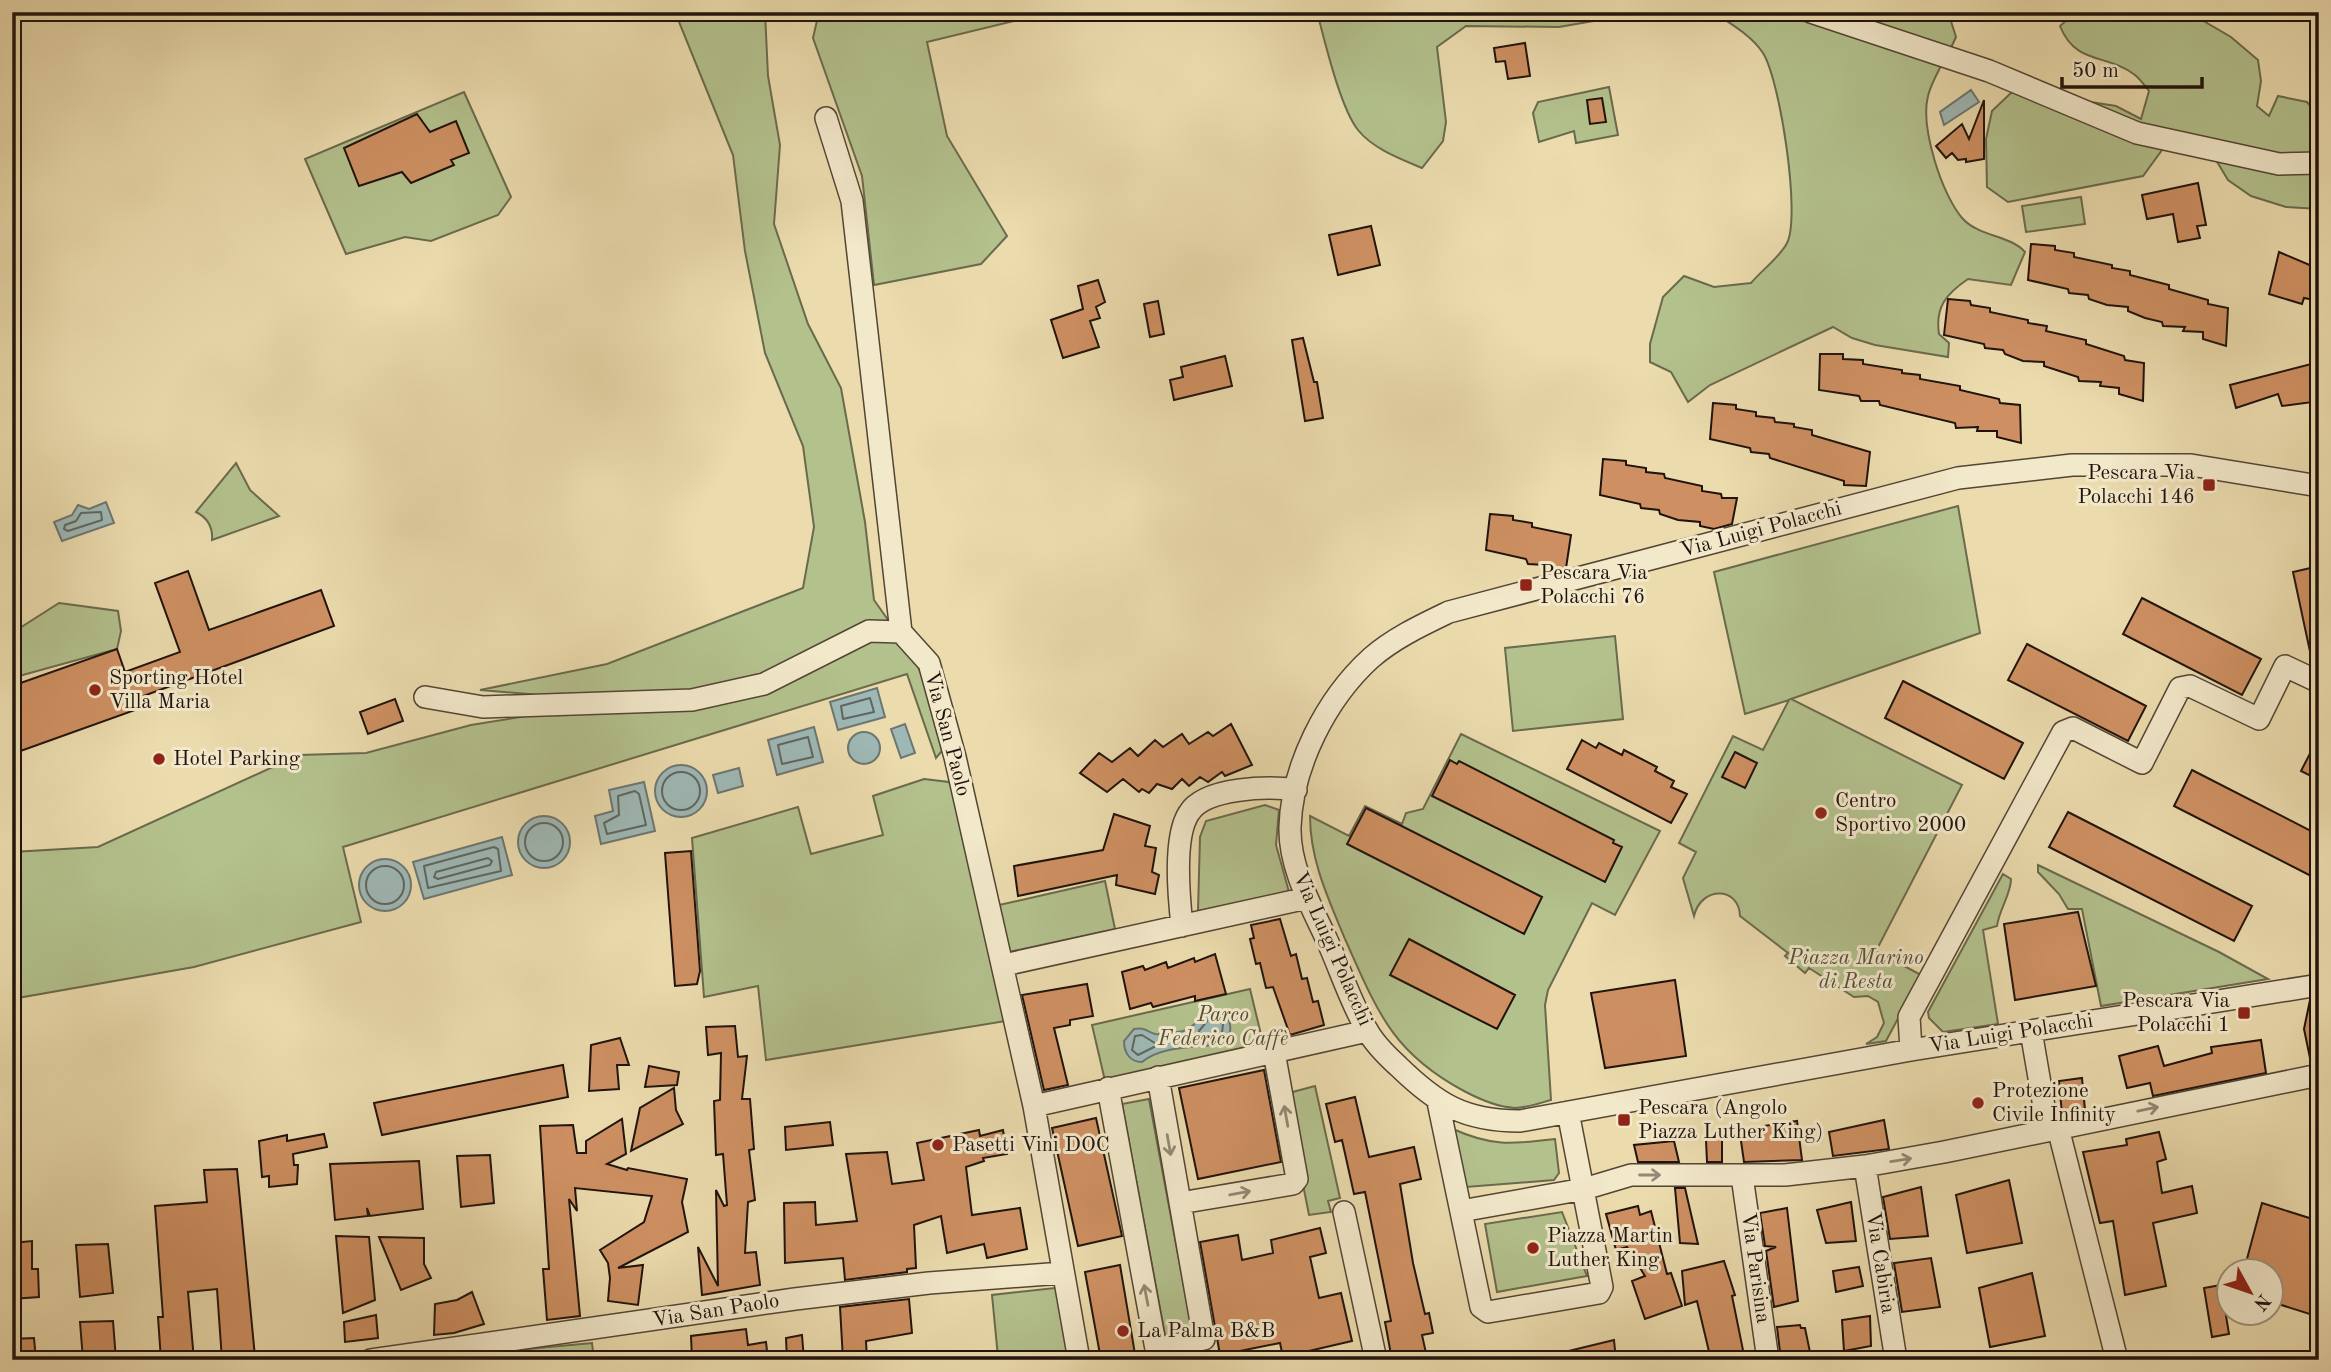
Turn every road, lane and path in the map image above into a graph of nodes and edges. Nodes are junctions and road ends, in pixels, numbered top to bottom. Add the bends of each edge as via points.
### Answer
1 (1811, 12) edge
2 (826, 118) dead end
3 (2319, 163) edge
4 (2319, 486) edge
5 (901, 632) junction
6 (2319, 682) edge
7 (425, 696) dead end
8 (1296, 790) junction
9 (1307, 898) junction
10 (1182, 926) junction
11 (1003, 965) junction
12 (2319, 985) edge
13 (1367, 1031) junction
14 (2031, 1031) junction
15 (1911, 1051) junction
16 (1274, 1052) junction
17 (2319, 1075) edge
18 (1158, 1077) junction
19 (1108, 1088) junction
20 (1438, 1102) junction
21 (1034, 1106) junction
22 (1568, 1112) junction
23 (2053, 1129) junction
24 (1865, 1166) junction
25 (1742, 1175) junction
26 (1584, 1189) junction
27 (1180, 1203) junction
28 (1461, 1211) junction
29 (1345, 1212) dead end
30 (1062, 1273) junction
31 (370, 1360) edge
32 (1079, 1360) edge
33 (1376, 1360) edge
34 (1768, 1360) edge
35 (1896, 1360) edge
36 (2118, 1360) edge

1 - 3 street via 1990,72 2137,133 2279,164
2 - 5 street via 852,201
4 - 8 street, Via Luigi Polacchi via 2191,465 2071,465 1958,478 1448,612 1371,658 1346,687 1324,717
5 - 7 street via 869,631 764,684 692,700 482,707
5 - 11 street, Via San Paolo via 929,663
6 - 15 street, Via Luigi Polacchi via 2286,666 2259,719 2190,686 2180,688 2142,763 2073,728 2063,732 1909,1017
8 - 9 street, Via Luigi Polacchi via 1290,828 1295,865
8 - 10 street via 1271,786 1224,794 1204,800 1190,811 1182,834 1178,898
9 - 10 street
9 - 13 street, Via Luigi Polacchi
10 - 11 street
11 - 21 street, Via San Paolo
12 - 14 street, Via Luigi Polacchi
13 - 16 street
13 - 20 street, Via Luigi Polacchi
14 - 15 street, Via Luigi Polacchi
14 - 23 street
15 - 22 street, Via Luigi Polacchi
16 - 18 street
27 -> 16 street via 1293,1184 1297,1179
23 -> 17 street
18 - 19 street
18 -> 27 street
19 - 21 street
27 -> 19 street via 1204,1339 1156,1349
20 - 22 street, Via Luigi Polacchi via 1500,1121
20 - 28 street
21 - 30 street, Via San Paolo
22 - 26 street
24 -> 23 street
23 - 36 street
24 - 25 street via 1812,1174
24 - 35 street, Via Cabiria
26 -> 25 street via 1631,1175
25 - 34 street, Via Parisina
26 - 28 street
26 - 28 street via 1602,1287 1599,1293 1488,1312 1481,1307
29 - 33 street
30 - 31 street, Via San Paolo via 795,1299
30 - 32 street, Via San Paolo

